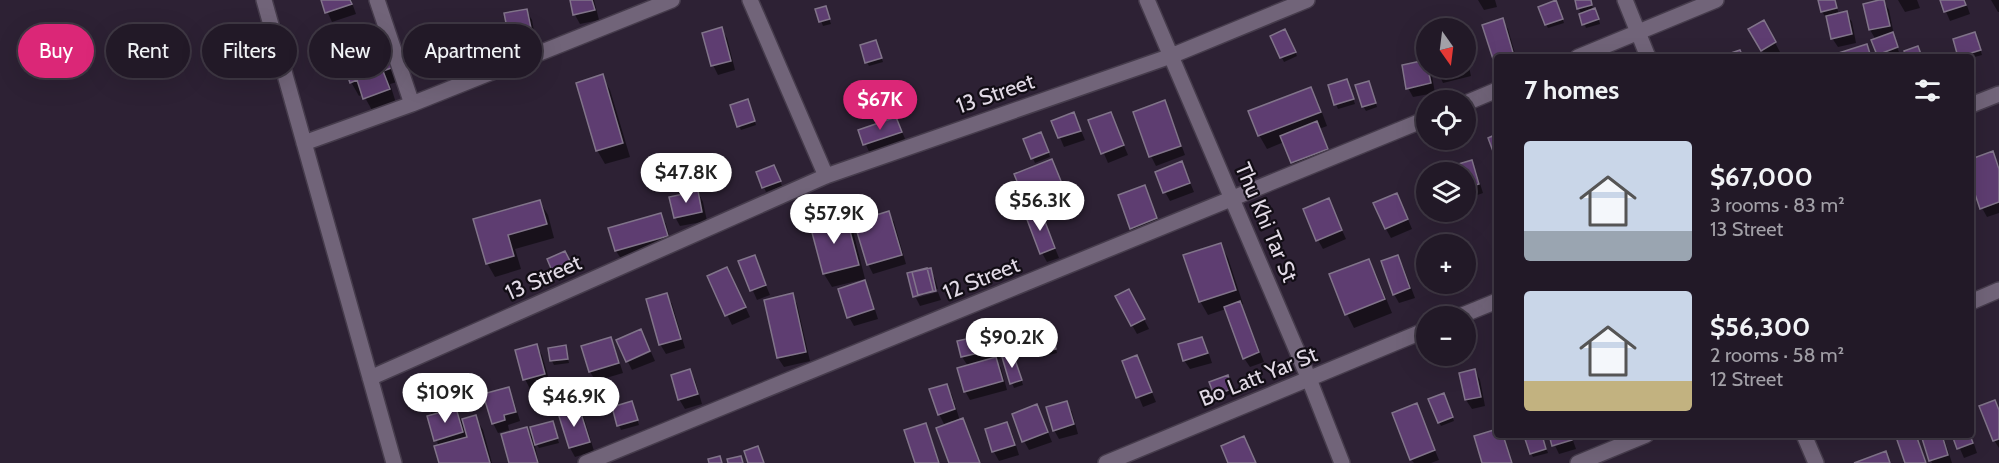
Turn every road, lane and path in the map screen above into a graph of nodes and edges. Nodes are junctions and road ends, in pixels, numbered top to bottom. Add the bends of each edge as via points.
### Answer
1 (264, 0) edge
2 (377, 0) edge
3 (672, 0) edge
4 (750, 0) edge
5 (1147, 0) edge
6 (1307, 0) edge
7 (1625, 0) edge
8 (1716, 0) edge
9 (1638, 32) junction
10 (1585, 54) edge
11 (1647, 54) edge
12 (1171, 56) junction
13 (1494, 91) edge
14 (1999, 94) edge
15 (1476, 99) edge
16 (412, 104) junction
17 (1974, 104) edge
18 (1416, 123) edge
19 (304, 143) junction
20 (826, 176) junction
21 (1233, 199) junction
22 (1999, 290) edge
23 (1974, 301) edge
24 (1494, 302) edge
25 (1476, 310) edge
26 (1416, 334) edge
27 (370, 378) junction
28 (1310, 379) junction
29 (1639, 438) edge
30 (1805, 438) edge
31 (393, 463) edge
32 (586, 463) edge
33 (1106, 463) edge
34 (1342, 463) edge
35 (1578, 463) edge
36 (1816, 463) edge

1 - 19 street
2 - 16 street
3 - 16 street
4 - 20 street
5 - 12 street, Thu Khi Tar St
6 - 12 street, 13 Street
7 - 9 street
8 - 9 street
9 - 10 street
9 - 11 street
12 - 20 street, 13 Street
12 - 21 street, Thu Khi Tar St
13 - 15 street
14 - 17 street
16 - 19 street
18 - 21 street, 12 Street
19 - 27 street
20 - 27 street, 13 Street
21 - 28 street, Thu Khi Tar St
21 - 32 street, 12 Street
22 - 23 street
24 - 25 street
26 - 28 street, Bo Latt Yar St
27 - 31 street
28 - 33 street, Bo Latt Yar St
28 - 34 street, Thu Khi Tar St
29 - 35 street
30 - 36 street

